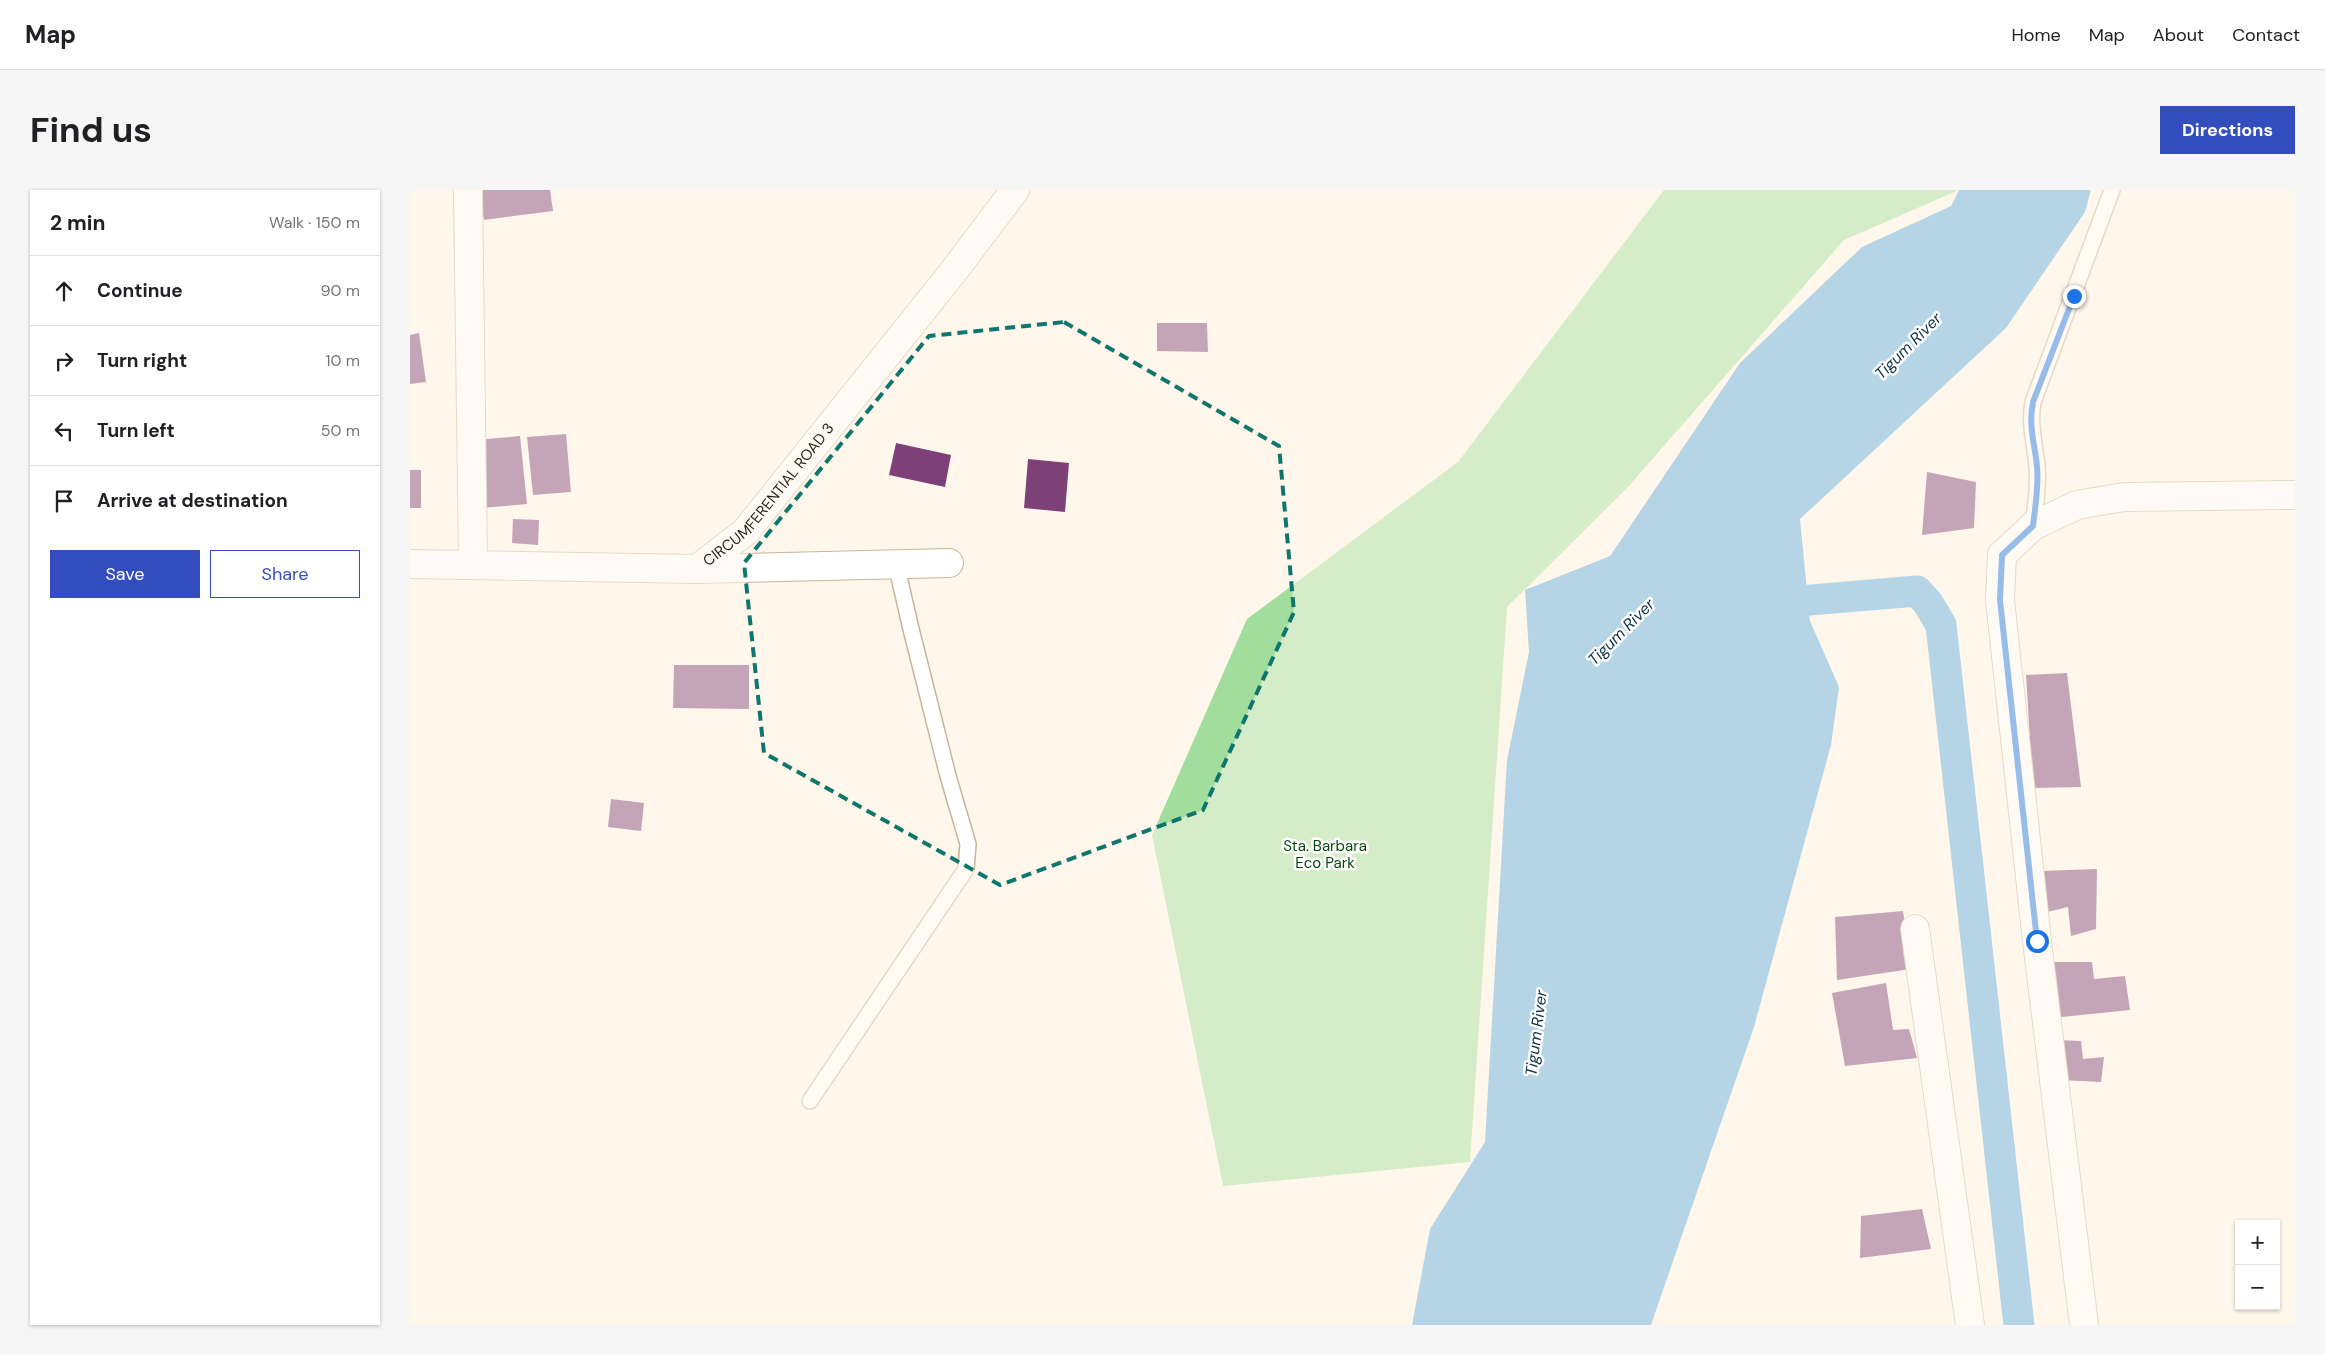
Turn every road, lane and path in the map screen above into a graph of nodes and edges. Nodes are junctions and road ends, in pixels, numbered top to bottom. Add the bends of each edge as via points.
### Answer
1 (468, 190) edge
2 (1015, 190) edge
3 (2112, 190) edge
4 (2295, 495) edge
5 (2033, 526) junction
6 (949, 563) dead end
7 (410, 564) edge
8 (473, 564) junction
9 (896, 564) junction
10 (697, 569) junction
11 (1915, 929) dead end
12 (810, 1100) dead end
13 (1970, 1325) edge
14 (2084, 1325) edge

1 - 8 street
2 - 10 street, CIRCUMFERENTIAL ROAD 3 via 746,531
3 - 5 lane via 2033,402 2030,419 2037,469
4 - 5 street via 2124,497 2077,505
5 - 14 street via 2002,555 2000,600
6 - 9 street
7 - 8 street, CIRCUMFERENTIAL ROAD 3
8 - 10 street, CIRCUMFERENTIAL ROAD 3
9 - 10 street
9 - 12 lane via 968,844 966,869
11 - 13 street

